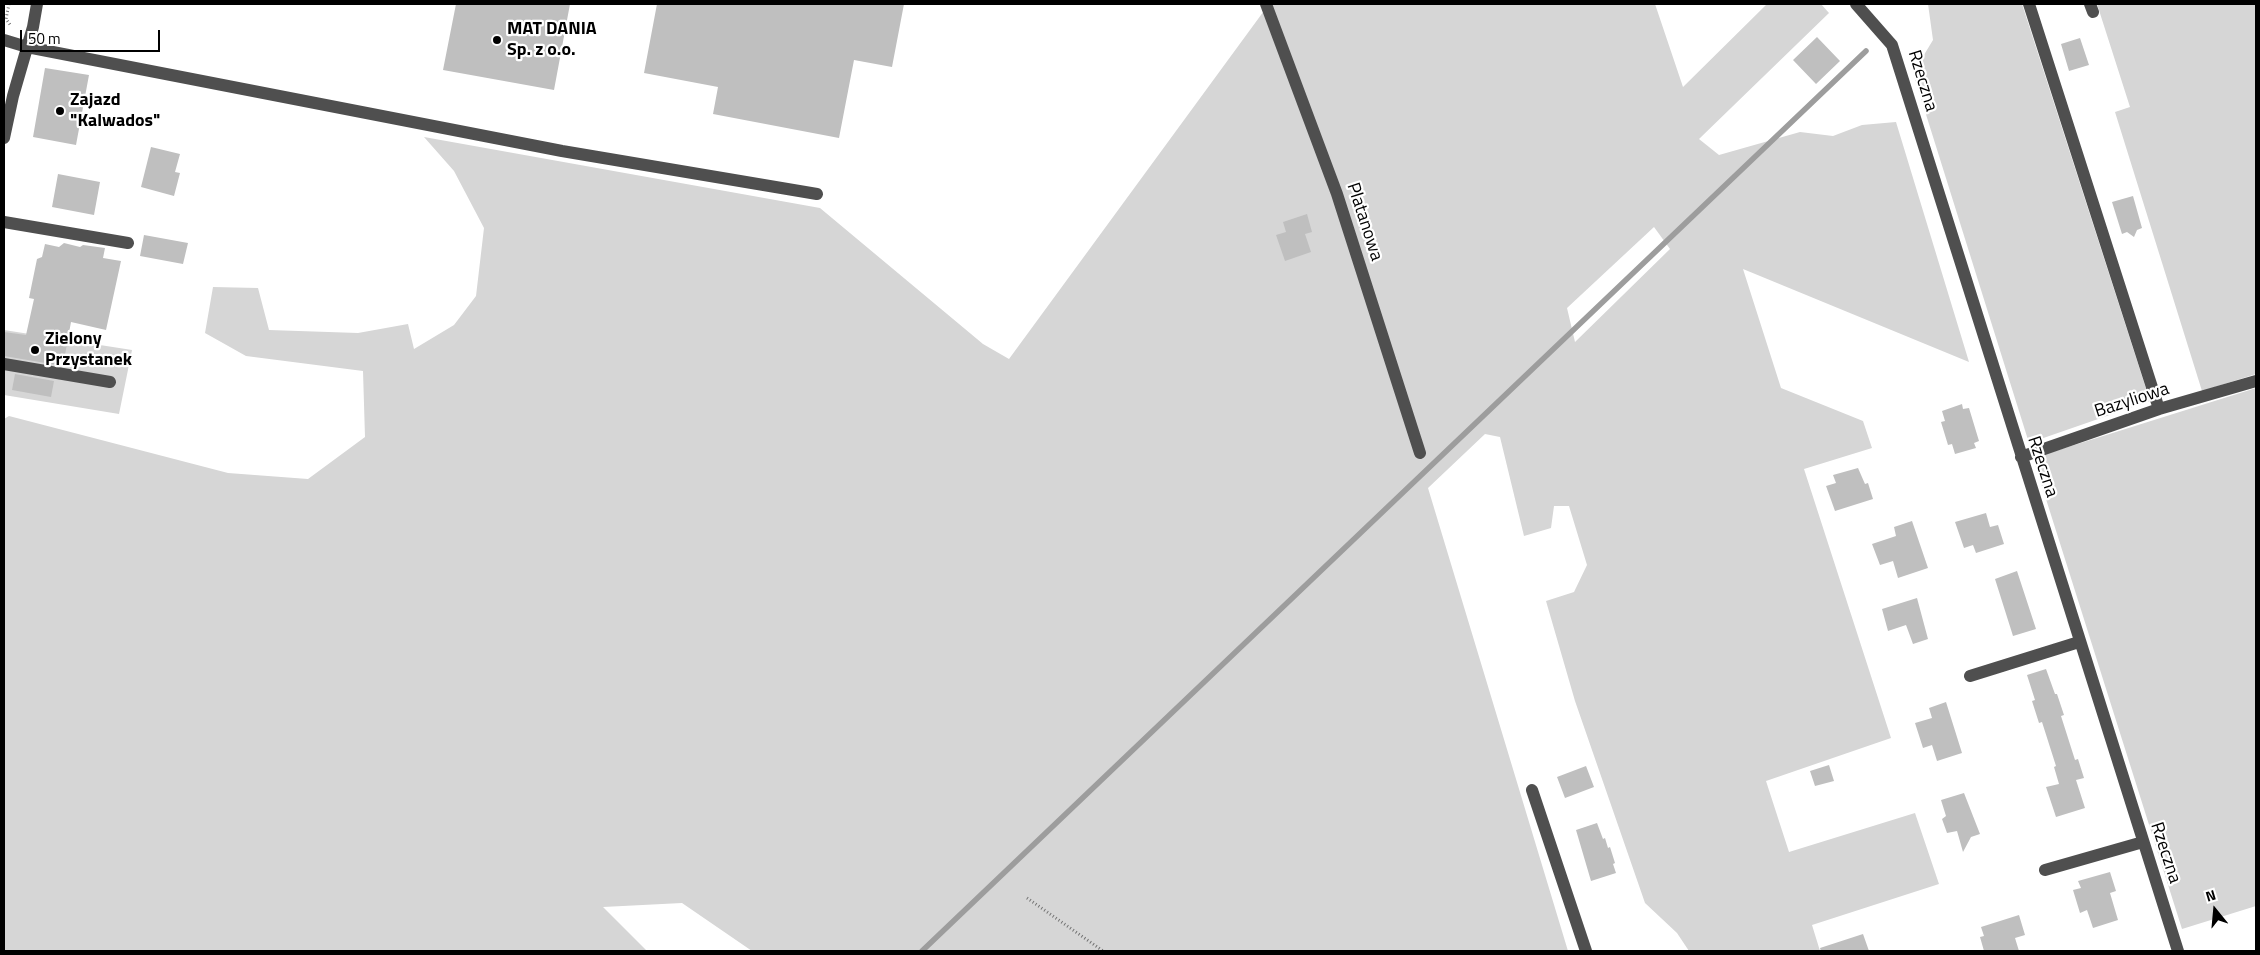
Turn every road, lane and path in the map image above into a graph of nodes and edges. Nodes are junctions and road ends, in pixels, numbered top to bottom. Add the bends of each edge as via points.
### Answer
1 (9, 4) edge
2 (37, 4) edge
3 (1266, 4) edge
4 (1856, 4) edge
5 (2029, 4) edge
6 (32, 32) junction
7 (4, 40) edge
8 (28, 47) junction
9 (4, 138) edge
10 (817, 194) dead end
11 (4, 222) edge
12 (128, 243) dead end
13 (4, 364) edge
14 (2256, 381) edge
15 (110, 382) dead end
16 (2159, 409) junction
17 (1420, 453) dead end
18 (2021, 457) junction
19 (2080, 642) junction
20 (1970, 676) dead end
21 (1532, 790) dead end
22 (2143, 842) junction
23 (2045, 870) dead end
24 (1027, 898) dead end
25 (1103, 951) edge
26 (1586, 951) edge
27 (2178, 951) edge

1 - 6 path via 6,18 11,26
2 - 6 street
3 - 17 street, Platanowa via 1337,194
4 - 18 street, Rzeczna via 1892,45
5 - 16 street
6 - 8 street
7 - 8 street
8 - 9 street via 12,96
8 - 10 street via 562,150
11 - 12 street
13 - 15 street
14 - 16 street, Bazyliowa
16 - 18 street, Bazyliowa
18 - 19 street, Rzeczna
19 - 20 street
19 - 22 street, Rzeczna
21 - 26 street
22 - 23 street
22 - 27 street, Rzeczna
24 - 25 path

